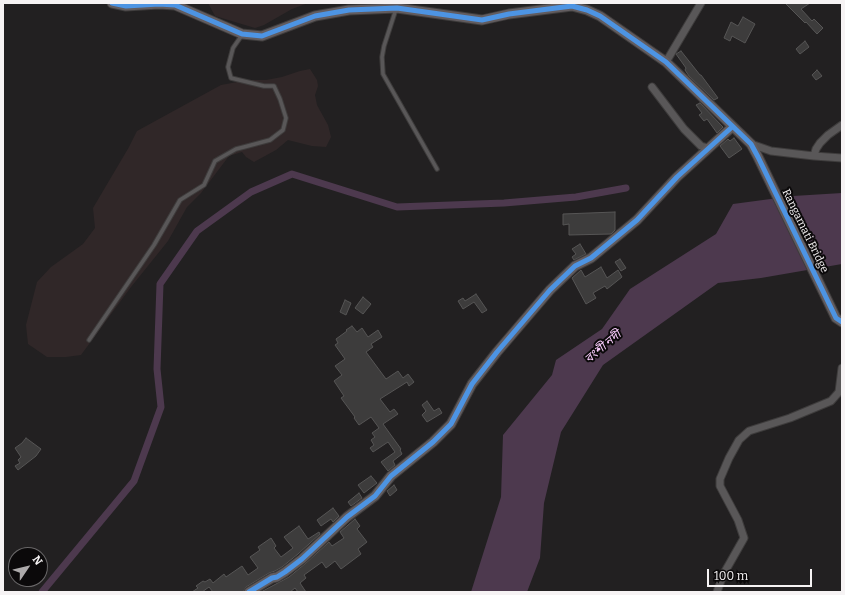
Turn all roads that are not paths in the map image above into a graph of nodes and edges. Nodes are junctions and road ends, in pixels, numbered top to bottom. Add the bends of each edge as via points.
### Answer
1 (112, 3) edge
2 (701, 3) edge
3 (397, 8) junction
4 (242, 34) junction
5 (666, 62) junction
6 (652, 87) dead end
7 (842, 125) edge
8 (732, 127) junction
9 (751, 144) junction
10 (708, 148) junction
11 (814, 156) junction
12 (842, 158) edge
13 (437, 169) dead end
14 (842, 322) edge
15 (89, 340) dead end
16 (842, 368) edge
17 (249, 592) edge
18 (716, 592) edge

1 - 4 street via 126,6 175,5
2 - 5 street
3 - 4 street via 349,10 314,16 262,36
3 - 5 street via 482,20 572,6 600,16
3 - 13 lane via 384,46 383,74
4 - 15 lane via 233,48 228,67 231,78 274,86 286,118 283,130 270,140 236,148 215,161 204,185 180,200 154,245
5 - 8 street
6 - 10 street via 684,129 701,146
7 - 11 street via 820,143
8 - 9 street
8 - 10 street
9 - 11 street via 771,151
9 - 14 street, Rangamati Bridge via 836,318
10 - 17 street via 637,220 591,258 575,266 533,308 472,384 451,424 433,442 391,476 374,496 346,517 302,559 285,572
11 - 12 street
16 - 18 street via 839,392 831,401 749,431 739,440 720,479 720,486 738,520 744,538

